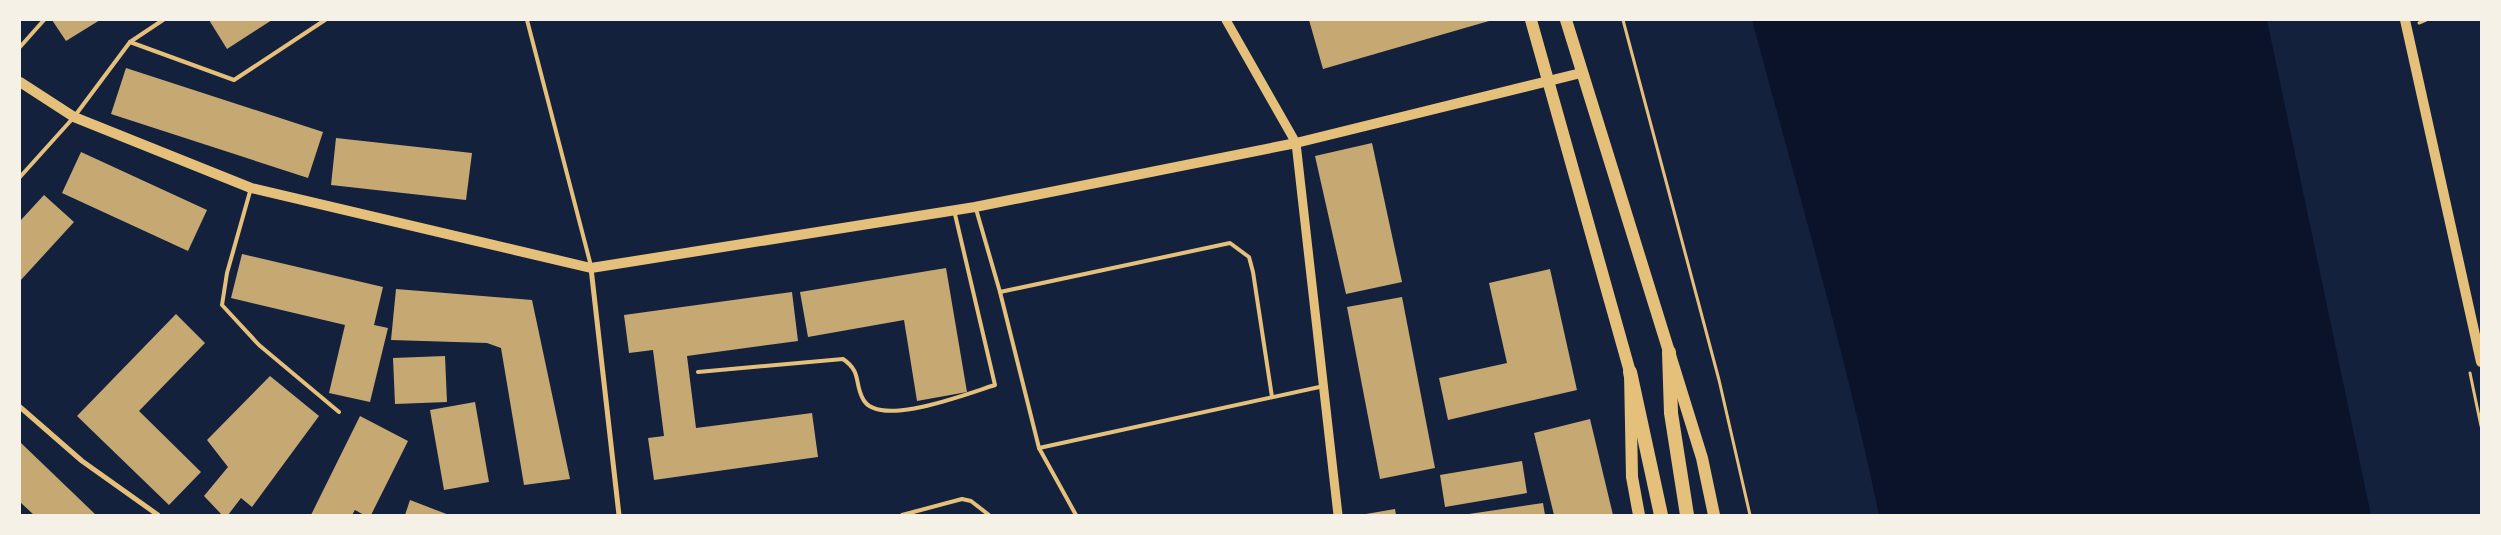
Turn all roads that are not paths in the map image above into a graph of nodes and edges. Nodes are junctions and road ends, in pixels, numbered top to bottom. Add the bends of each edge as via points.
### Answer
1 (44, 20) edge
2 (163, 20) edge
3 (325, 20) edge
4 (527, 20) edge
5 (1226, 20) edge
6 (1531, 20) edge
7 (1566, 20) edge
8 (2405, 20) edge
9 (130, 42) junction
10 (20, 47) edge
11 (1581, 73) junction
12 (20, 82) edge
13 (1549, 82) junction
14 (74, 117) junction
15 (1296, 143) junction
16 (20, 177) edge
17 (251, 188) junction
18 (975, 207) junction
19 (954, 210) junction
20 (591, 268) junction
21 (1000, 292) junction
22 (1669, 352) junction
23 (2481, 362) edge
24 (698, 372) dead end
25 (1630, 372) junction
26 (1324, 386) junction
27 (1272, 397) junction
28 (20, 407) edge
29 (339, 412) dead end
30 (1039, 448) junction
31 (158, 515) edge
32 (619, 515) edge
33 (902, 515) edge
34 (990, 515) edge
35 (1076, 515) edge
36 (1338, 515) edge
37 (1639, 515) edge
38 (1661, 515) edge
39 (1688, 515) edge
40 (1714, 515) edge

1 - 10 lane
2 - 9 lane
3 - 9 lane via 234,80
4 - 20 lane
5 - 15 street
6 - 13 main road
7 - 11 main road
8 - 23 main road
9 - 14 lane
11 - 13 main road
11 - 22 main road
12 - 14 main road
13 - 15 main road
13 - 25 main road
14 - 16 lane
14 - 17 main road
15 - 18 main road
15 - 26 street
17 - 20 main road
17 - 29 lane via 227,273 222,305 259,345
18 - 19 main road
18 - 21 lane
19 - 20 main road
19 - 24 lane via 995,386 897,412 879,412 863,400 854,366 843,359
20 - 32 street
21 - 27 lane via 1230,243 1249,257 1254,272
21 - 30 lane
22 - 39 highway via 1670,413
22 - 40 main road via 1702,458
25 - 37 main road via 1632,477
25 - 38 highway
26 - 27 lane
26 - 36 street
27 - 30 lane
28 - 31 street via 82,461
30 - 35 lane
33 - 34 lane via 962,499 971,501

